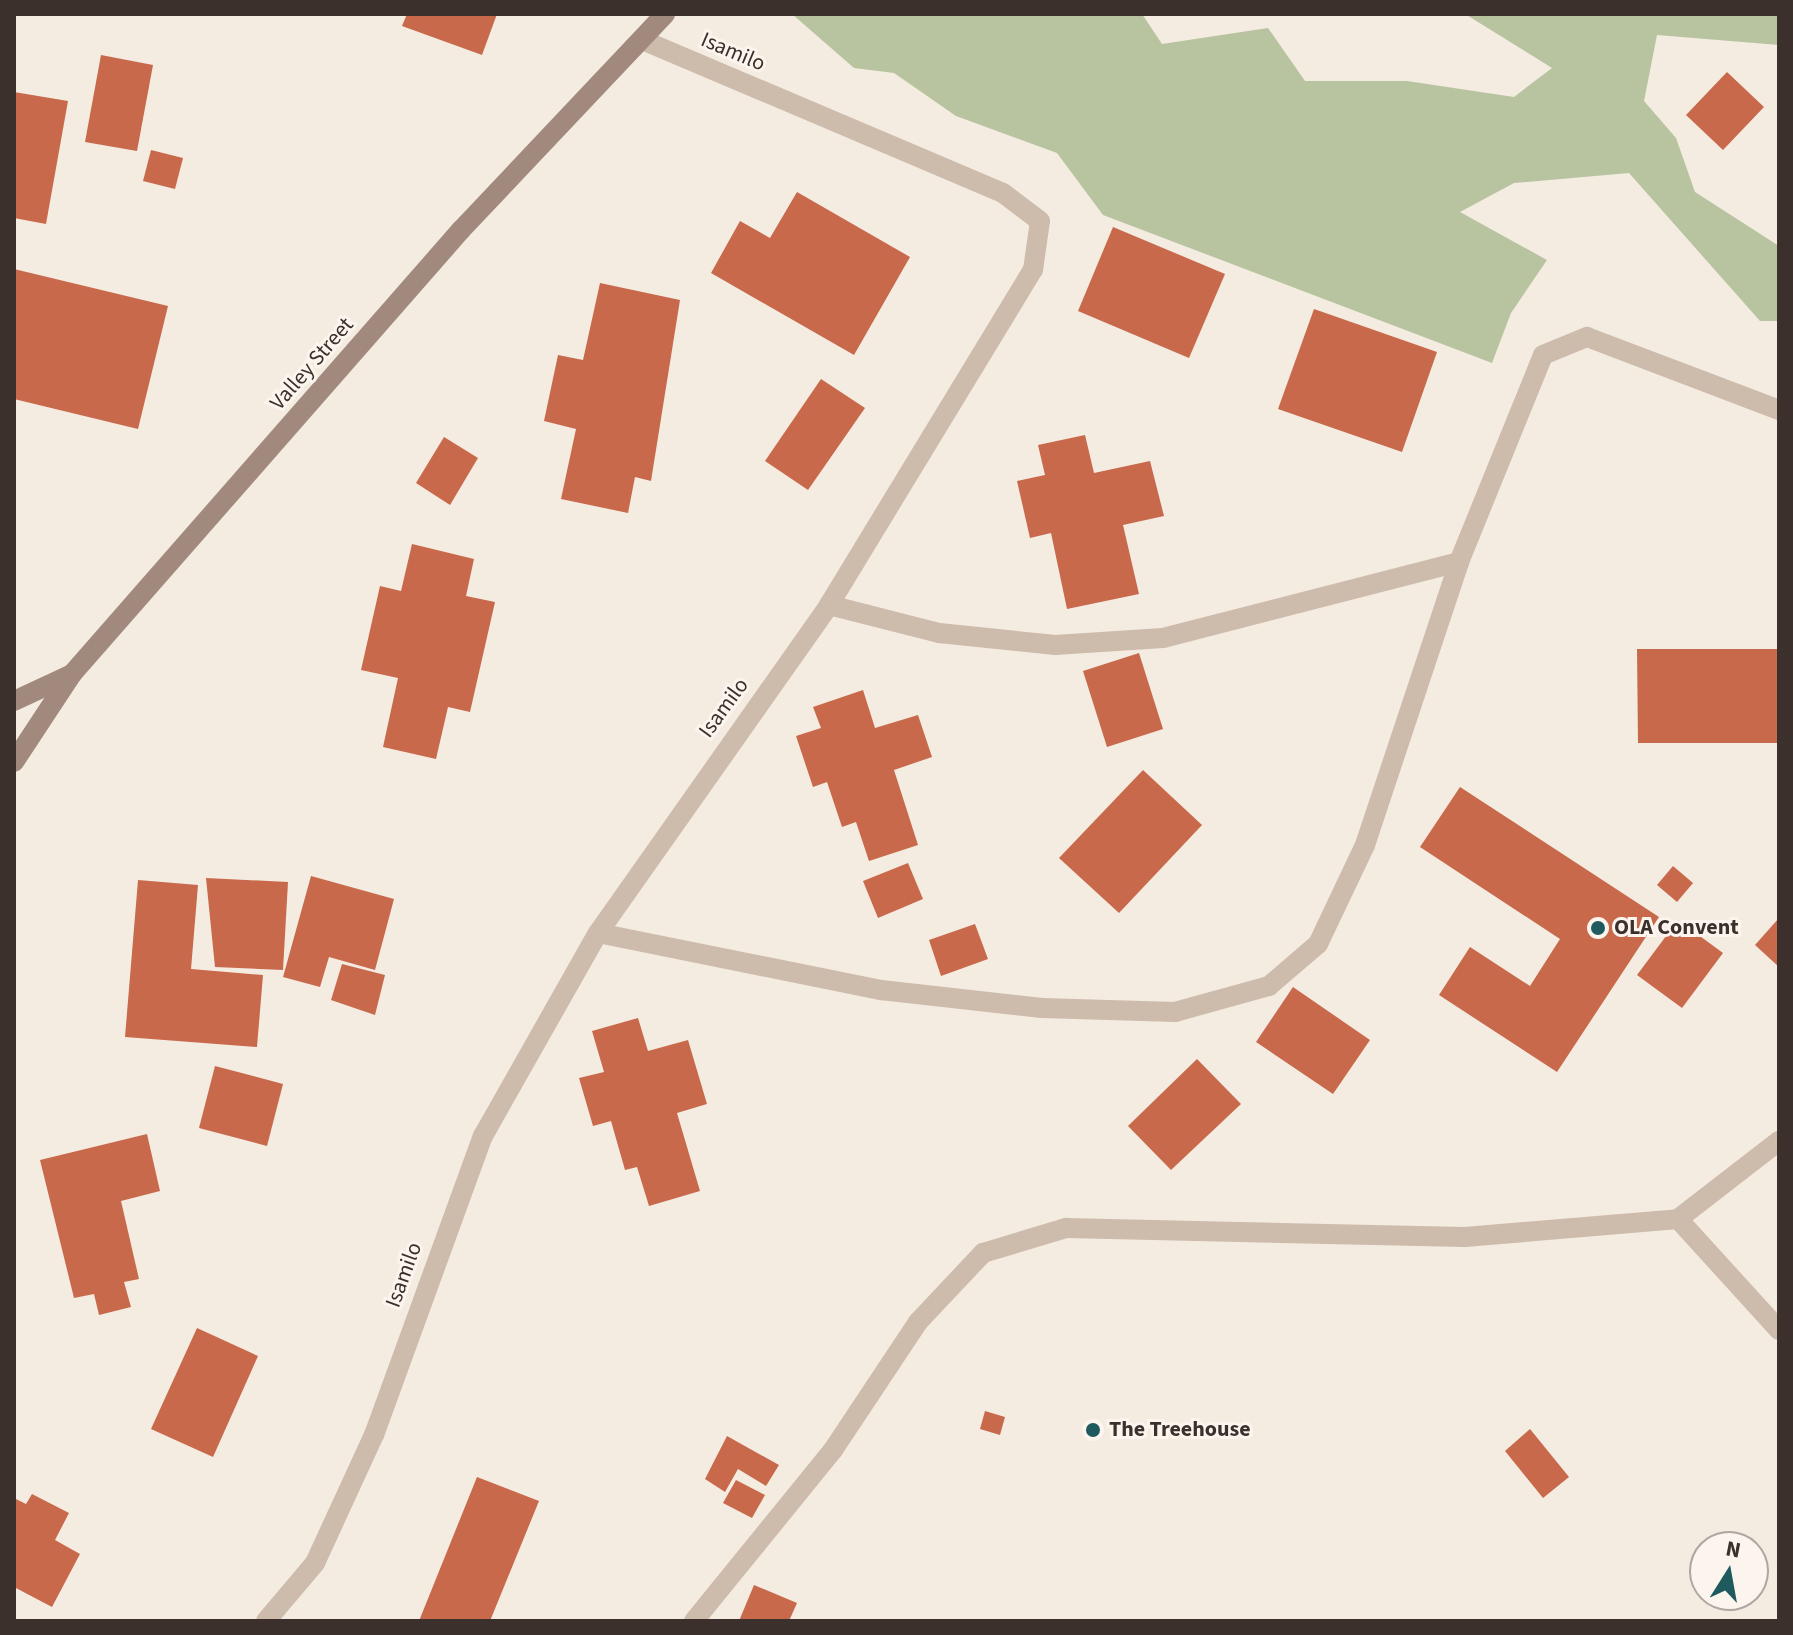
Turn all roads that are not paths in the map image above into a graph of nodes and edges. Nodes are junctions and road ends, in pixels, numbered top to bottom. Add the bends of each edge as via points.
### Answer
1 (665, 14) edge
2 (641, 39) junction
3 (1779, 410) edge
4 (1459, 562) junction
5 (829, 605) junction
6 (72, 674) junction
7 (14, 701) edge
8 (14, 762) edge
9 (598, 933) junction
10 (1779, 1141) edge
11 (1678, 1219) junction
12 (1779, 1330) edge
13 (266, 1621) edge
14 (694, 1621) edge

1 - 2 main road, Valley Street
2 - 5 street, Isamilo via 1003,193 1040,221 1033,270
2 - 6 main road, Valley Street via 461,230
3 - 4 street via 1587,337 1543,355
4 - 5 street via 1163,638 1055,645 939,633
4 - 9 street via 1365,845 1318,944 1269,986 1175,1012 1042,1008 881,990
5 - 9 street, Isamilo
6 - 7 main road
6 - 8 main road, Valley Street
9 - 13 street, Isamilo via 483,1136 374,1435 315,1563
10 - 11 street
11 - 12 street
11 - 14 street via 1465,1237 1066,1228 983,1253 918,1322 833,1450

